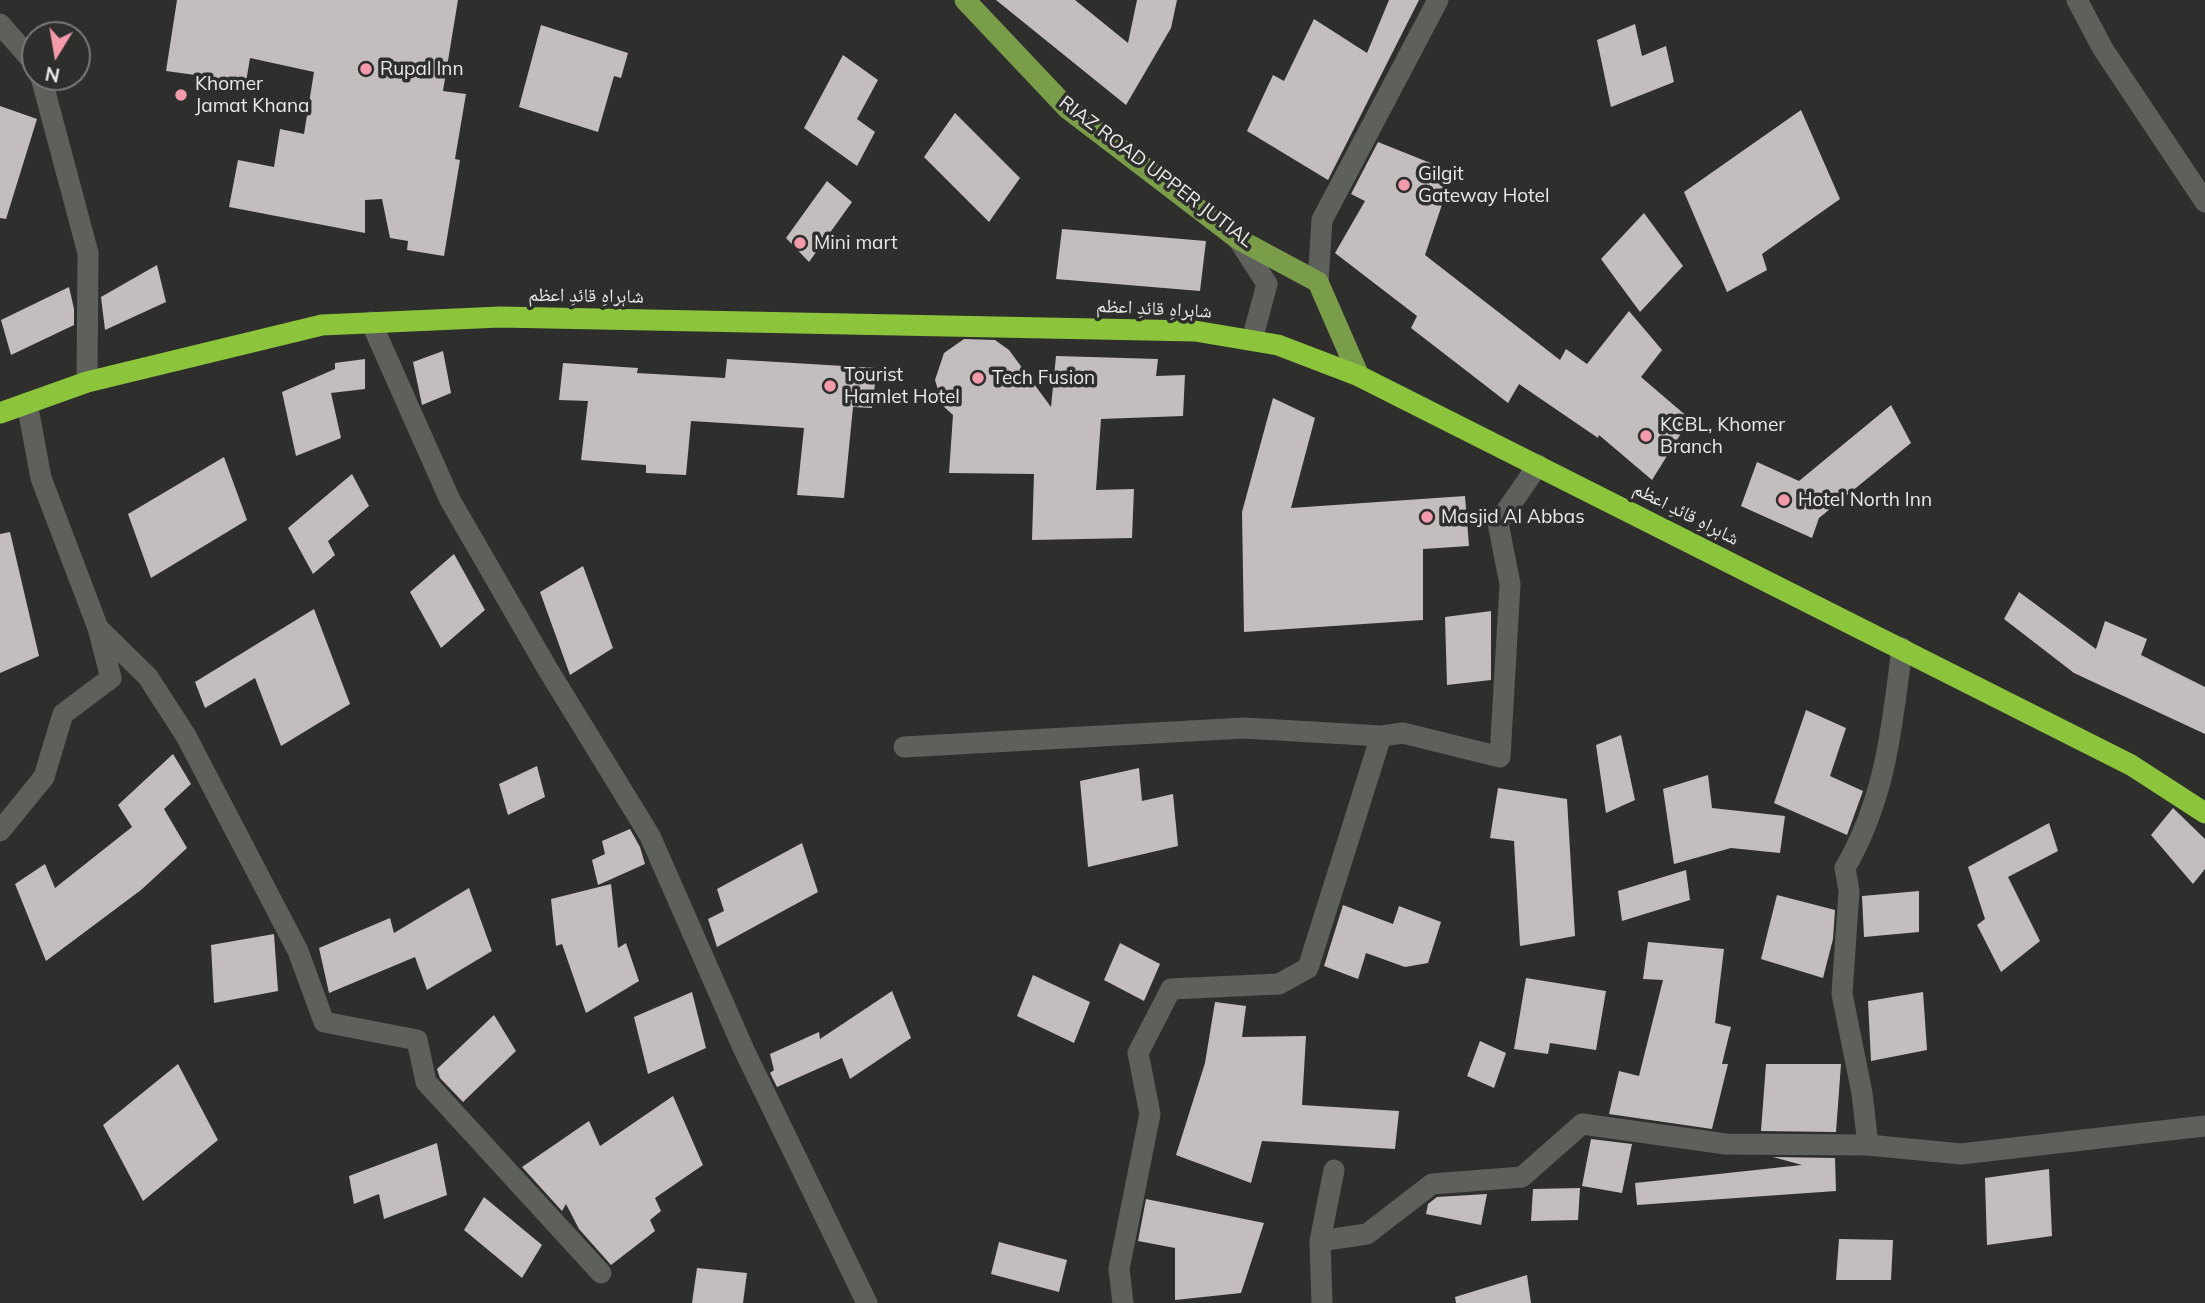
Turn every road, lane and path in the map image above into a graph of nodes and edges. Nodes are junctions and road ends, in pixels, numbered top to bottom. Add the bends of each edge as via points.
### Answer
1 (965, 0) edge
2 (1438, 0) edge
3 (2077, 0) edge
4 (0, 24) edge
5 (21, 48) edge
6 (45, 91) edge
7 (2205, 202) edge
8 (1238, 239) junction
9 (1318, 282) junction
10 (371, 323) junction
11 (1252, 340) junction
12 (1359, 376) junction
13 (87, 382) junction
14 (27, 403) junction
15 (0, 413) edge
16 (1538, 465) junction
17 (99, 628) junction
18 (1902, 648) junction
19 (1381, 736) junction
20 (904, 747) dead end
21 (2205, 813) edge
22 (0, 831) edge
23 (2205, 1126) edge
24 (1868, 1145) junction
25 (1334, 1170) dead end
26 (1320, 1241) junction
27 (601, 1273) dead end
28 (867, 1303) edge
29 (1123, 1303) edge
30 (1322, 1303) edge

1 - 8 main road, RIAZ ROAD UPPER JUTIAL via 1068,109
2 - 9 street via 1322,220
3 - 7 street via 2103,49
4 - 5 street
6 - 13 street via 89,253
8 - 9 main road, RIAZ ROAD UPPER JUTIAL
8 - 11 street via 1267,284
9 - 12 main road
10 - 11 highway, شاہراہِ قائدِ اعظم via 500,317 851,323 1195,331
10 - 13 highway, شاہراہِ قائدِ اعظم via 322,325
10 - 28 street via 450,500 650,836 744,1050
11 - 12 highway, شاہراہِ قائدِ اعظم via 1278,345
12 - 16 highway, شاہراہِ قائدِ اعظم
13 - 14 highway, شاہراہِ قائدِ اعظم
14 - 15 highway, شاہراہِ قائدِ اعظم
14 - 17 street via 41,478
16 - 18 highway, شاہراہِ قائدِ اعظم
16 - 19 street via 1498,523 1510,584 1500,757 1403,733
17 - 22 street via 111,678 63,714 44,777
17 - 27 street via 148,677 186,736 298,951 324,1022 417,1040 426,1082
18 - 21 highway, شاہراہِ قائدِ اعظم via 2131,765
18 - 24 street via 1888,752 1866,832 1845,868 1849,891 1842,994
19 - 20 street via 1244,728
19 - 29 street via 1308,968 1279,984 1171,989 1138,1053 1150,1114 1119,1269
23 - 24 street via 1961,1154
24 - 26 street via 1726,1144 1582,1124 1522,1177 1432,1184 1367,1234
25 - 26 street
26 - 30 street

